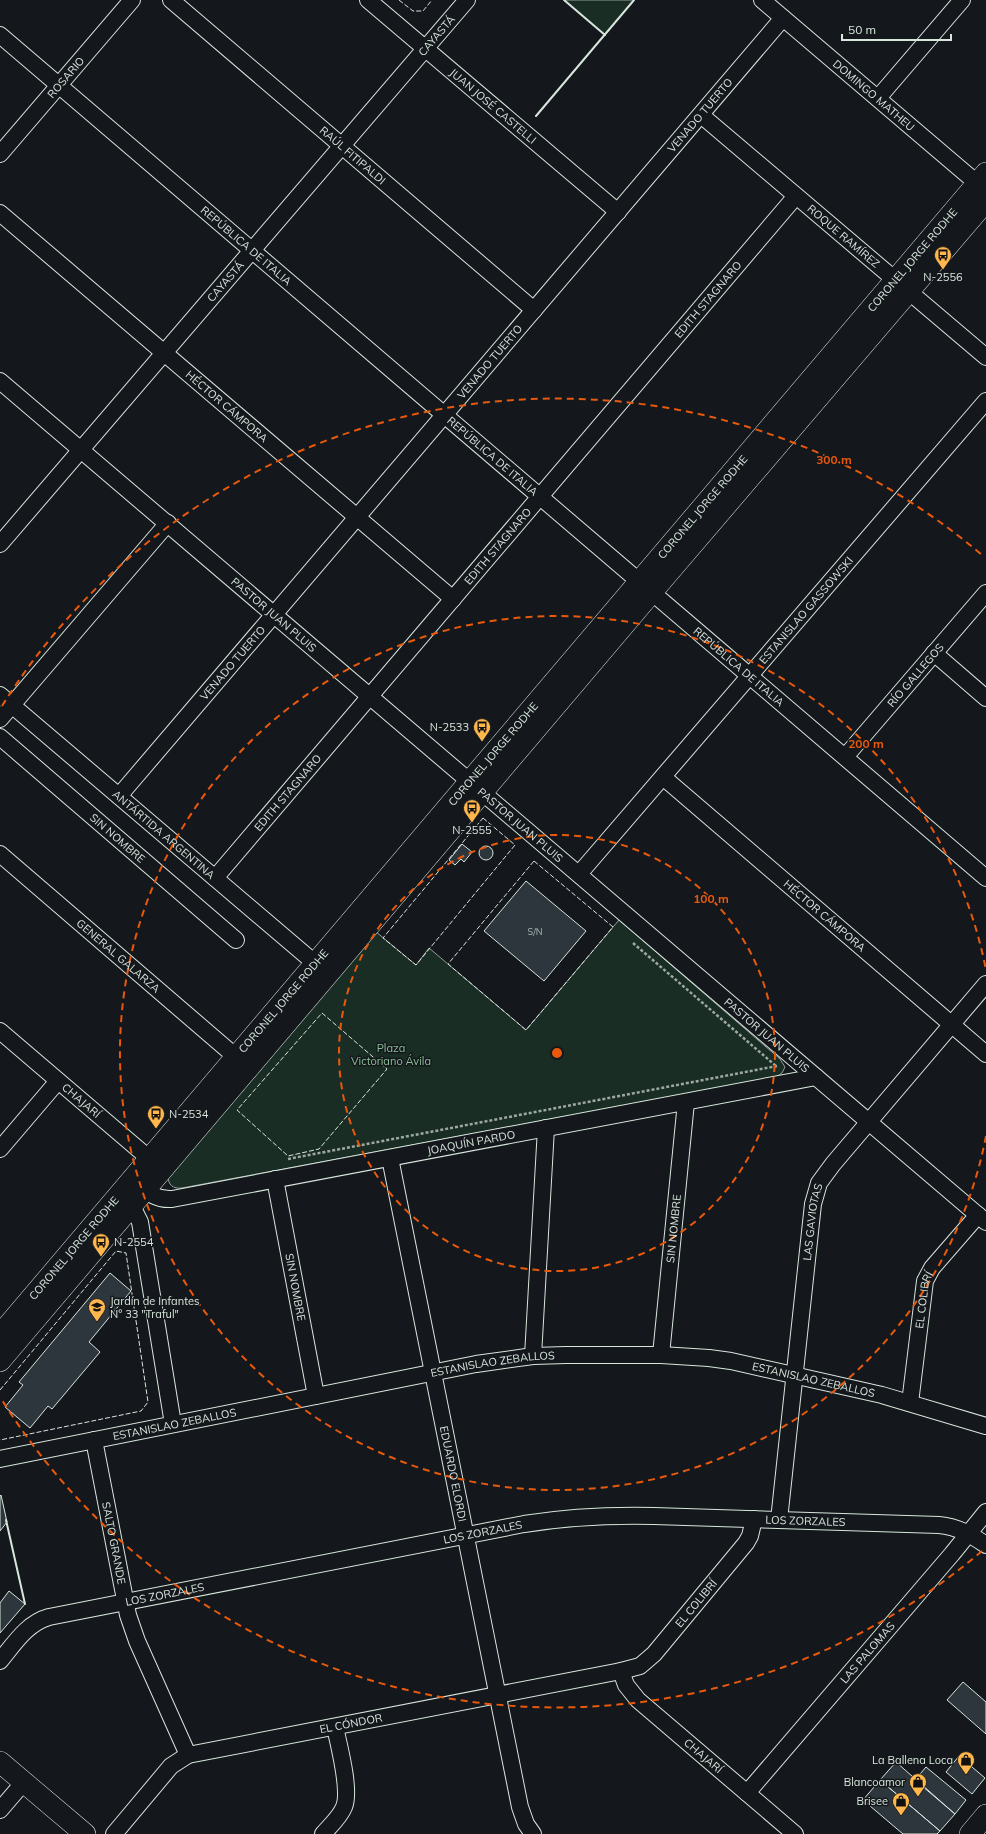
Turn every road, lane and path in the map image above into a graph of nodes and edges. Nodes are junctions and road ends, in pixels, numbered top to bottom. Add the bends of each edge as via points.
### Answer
1 (132, 0) edge
2 (171, 0) edge
3 (368, 0) edge
4 (467, 0) edge
5 (762, 0) edge
6 (962, 0) edge
7 (784, 18) junction
8 (0, 35) edge
9 (425, 49) junction
10 (59, 85) junction
11 (878, 98) junction
12 (701, 115) junction
13 (342, 146) junction
14 (0, 154) edge
15 (984, 187) edge
16 (796, 196) junction
17 (618, 212) junction
18 (0, 213) edge
19 (253, 251) junction
20 (902, 286) junction
21 (534, 310) junction
22 (165, 353) junction
23 (986, 357) edge
24 (0, 381) edge
25 (986, 401) edge
26 (444, 415) junction
27 (81, 450) junction
28 (540, 496) junction
29 (357, 517) junction
30 (168, 524) junction
31 (0, 544) edge
32 (646, 587) junction
33 (986, 593) edge
34 (453, 599) junction
35 (274, 614) junction
36 (934, 653) junction
37 (750, 676) junction
38 (370, 696) junction
39 (986, 698) edge
40 (6, 700) edge
41 (0, 719) edge
42 (0, 737) edge
43 (845, 757) junction
44 (662, 777) junction
45 (476, 786) junction
46 (119, 796) junction
47 (0, 854) edge
48 (579, 874) junction
49 (214, 878) junction
50 (986, 878) edge
51 (236, 940) dead end
52 (633, 943) dead end
53 (321, 969) junction
54 (986, 984) edge
55 (951, 1024) junction
56 (0, 1031) edge
57 (986, 1054) edge
58 (236, 1057) junction
59 (816, 1077) junction
60 (58, 1080) junction
61 (686, 1102) junction
62 (868, 1122) junction
63 (546, 1128) junction
64 (0, 1148) edge
65 (390, 1158) junction
66 (288, 1159) dead end
67 (156, 1164) junction
68 (275, 1179) junction
69 (138, 1185) junction
70 (124, 1202) junction
71 (982, 1219) edge
72 (0, 1335) edge
73 (661, 1355) junction
74 (533, 1356) junction
75 (0, 1361) edge
76 (433, 1372) junction
77 (795, 1375) junction
78 (316, 1396) junction
79 (910, 1403) junction
80 (173, 1424) junction
81 (986, 1426) edge
82 (94, 1440) junction
83 (0, 1459) edge
84 (986, 1512) edge
85 (754, 1519) junction
86 (779, 1520) junction
87 (970, 1533) junction
88 (465, 1535) junction
89 (986, 1545) edge
90 (124, 1602) junction
91 (0, 1661) edge
92 (621, 1671) junction
93 (497, 1695) junction
94 (335, 1726) junction
95 (188, 1755) junction
96 (0, 1762) edge
97 (24, 1782) junction
98 (747, 1793) junction
99 (0, 1810) edge
100 (986, 1816) edge
101 (530, 1833) edge
102 (85, 1834) edge
103 (114, 1834) edge
104 (323, 1834) edge
105 (795, 1834) edge
106 (970, 1834) edge

1 - 10 street, ROSARIO
2 - 13 street, RAÚL FITIPALDI
3 - 9 street, JUAN JOSÉ CASTELLI
4 - 9 street, CAYASTÁ
5 - 7 street, DOMINGO MATHEU
6 - 11 street
7 - 11 street, DOMINGO MATHEU
7 - 12 street, VENADO TUERTO
8 - 10 street, REPÚBLICA DE ITALIA
9 - 13 street, CAYASTÁ
9 - 17 street, JUAN JOSÉ CASTELLI
10 - 14 street, ROSARIO
10 - 19 street, REPÚBLICA DE ITALIA
11 - 15 street, DOMINGO MATHEU
12 - 16 street, ROQUE RAMÍREZ
12 - 17 street, VENADO TUERTO
13 - 19 street, CAYASTÁ
13 - 21 street, RAÚL FITIPALDI
15 - 20 main road, CORONEL JORGE RODHE
16 - 20 street, ROQUE RAMÍREZ
16 - 28 street, EDITH STAGNARO
17 - 21 street, VENADO TUERTO
18 - 22 street, HÉCTOR CÁMPORA
19 - 22 street, CAYASTÁ
19 - 26 street, REPÚBLICA DE ITALIA
20 - 23 street, ROQUE RAMÍREZ
20 - 32 main road, CORONEL JORGE RODHE
21 - 26 street, VENADO TUERTO
22 - 27 street, CAYASTÁ
22 - 29 street, HÉCTOR CÁMPORA
24 - 27 street, PASTOR JUAN PLUIS
25 - 37 street, ESTANISLAO GASSOWSKI
26 - 28 street, REPÚBLICA DE ITALIA
26 - 29 street, VENADO TUERTO
27 - 30 street, PASTOR JUAN PLUIS
27 - 31 street, CAYASTÁ
28 - 32 street, REPÚBLICA DE ITALIA
28 - 34 street, EDITH STAGNARO
29 - 34 street, HÉCTOR CÁMPORA
29 - 35 street, VENADO TUERTO
30 - 35 street, PASTOR JUAN PLUIS
30 - 40 street
32 - 37 street, REPÚBLICA DE ITALIA
32 - 45 main road, CORONEL JORGE RODHE
33 - 36 street, RÍO GALLEGOS
34 - 38 street, EDITH STAGNARO
35 - 38 street, PASTOR JUAN PLUIS
35 - 46 street, VENADO TUERTO
36 - 39 street
36 - 43 street, RÍO GALLEGOS
37 - 43 street, REPÚBLICA DE ITALIA
37 - 44 street, ESTANISLAO GASSOWSKI
38 - 45 street, PASTOR JUAN PLUIS
38 - 49 street, EDITH STAGNARO
40 - 41 street
40 - 46 street, ANTÁRTIDA ARGENTINA
42 - 51 street, SIN NOMBRE
43 - 50 street, REPÚBLICA DE ITALIA
44 - 48 street, ESTANISLAO GASSOWSKI
44 - 55 street, HÉCTOR CÁMPORA
45 - 48 street, PASTOR JUAN PLUIS
45 - 53 main road, CORONEL JORGE RODHE
46 - 49 street, ANTÁRTIDA ARGENTINA
47 - 58 street, GENERAL GALARZA
48 - 59 street, PASTOR JUAN PLUIS
49 - 53 street, ANTÁRTIDA ARGENTINA
52 - 66 path via 776,1066
53 - 58 main road, CORONEL JORGE RODHE
53 - 67 main road, CORONEL JORGE RODHE
54 - 55 street, LAS GAVIOTAS
55 - 57 street, HÉCTOR CÁMPORA
55 - 62 street, LAS GAVIOTAS
56 - 60 street, CHAJARÍ
58 - 67 main road, CORONEL JORGE RODHE
59 - 61 street, JOAQUÍN PARDO
59 - 62 street, PASTOR JUAN PLUIS
60 - 64 street
60 - 67 street, CHAJARÍ
61 - 63 street, JOAQUÍN PARDO
61 - 73 street, SIN NOMBRE
62 - 71 street, PASTOR JUAN PLUIS
62 - 77 street, LAS GAVIOTAS via 825,1173 815,1194
63 - 65 street, JOAQUÍN PARDO
63 - 74 street
65 - 68 street, JOAQUÍN PARDO
65 - 76 street, EDUARDO ELORDI
67 - 69 main road, CORONEL JORGE RODHE
68 - 69 street, JOAQUÍN PARDO via 172,1199 158,1198
68 - 78 street, SIN NOMBRE
69 - 70 main road, CORONEL JORGE RODHE
70 - 72 main road, CORONEL JORGE RODHE
70 - 75 main road, CORONEL JORGE RODHE
70 - 80 street via 137,1214 141,1226
71 - 79 street, EL COLIBRÍ via 932,1268 925,1281
73 - 74 street, ESTANISLAO ZEBALLOS
73 - 77 street, ESTANISLAO ZEBALLOS via 709,1358
74 - 76 street, ESTANISLAO ZEBALLOS
76 - 78 street, ESTANISLAO ZEBALLOS
76 - 88 street, EDUARDO ELORDI
77 - 79 street, ESTANISLAO ZEBALLOS
77 - 86 street, LAS GAVIOTAS
78 - 80 street, ESTANISLAO ZEBALLOS
79 - 81 street, ESTANISLAO ZEBALLOS
80 - 82 street, ESTANISLAO ZEBALLOS
82 - 83 street, ESTANISLAO ZEBALLOS
82 - 90 street, SALTO GRANDE
84 - 87 street, LAS PALOMAS
85 - 86 street, LOS ZORZALES
85 - 88 street, LOS ZORZALES via 587,1517 524,1524
85 - 92 street, EL COLIBRÍ via 746,1543 654,1654 640,1666
86 - 87 street, LOS ZORZALES via 939,1525 957,1527
87 - 89 street, LOS ZORZALES
87 - 98 street, LAS PALOMAS
88 - 90 street, LOS ZORZALES
88 - 93 street, EDUARDO ELORDI
90 - 91 street, LOS ZORZALES via 35,1622
90 - 95 street, SALTO GRANDE via 137,1641
92 - 93 street, EL CÓNDOR
92 - 98 street, CHAJARÍ via 629,1690 638,1700
93 - 94 street, EL CÓNDOR
93 - 101 street, EDUARDO ELORDI via 520,1807
94 - 95 street, EL CÓNDOR
94 - 104 street via 346,1799 342,1811
95 - 103 street, EL CÓNDOR via 171,1766
96 - 97 main road
97 - 99 street
97 - 102 main road
98 - 105 street, CHAJARÍ
100 - 106 main road

